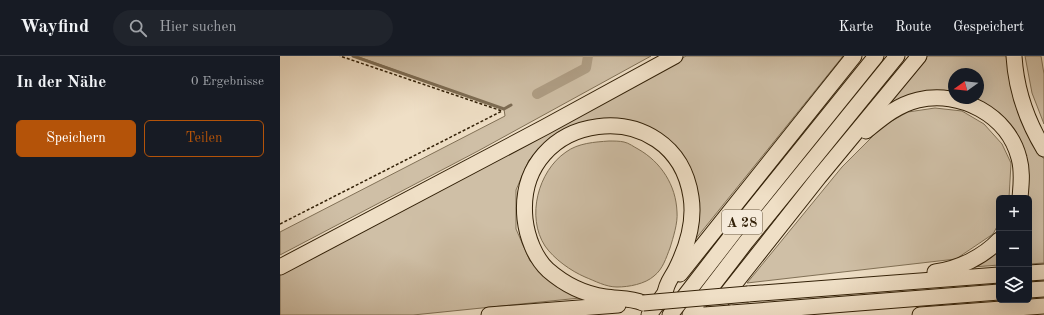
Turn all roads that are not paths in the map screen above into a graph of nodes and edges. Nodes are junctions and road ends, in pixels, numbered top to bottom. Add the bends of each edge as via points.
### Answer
1 (675, 56) edge
2 (854, 56) edge
3 (876, 56) edge
4 (897, 56) edge
5 (919, 56) edge
6 (1014, 56) edge
7 (1044, 149) edge
8 (819, 177) junction
9 (1020, 195) edge
10 (996, 242) edge
11 (280, 266) edge
12 (1044, 272) edge
13 (1032, 273) edge
14 (996, 275) edge
15 (867, 284) junction
16 (1044, 289) edge
17 (1032, 290) edge
18 (996, 292) edge
19 (665, 294) junction
20 (1044, 306) edge
21 (646, 309) edge
22 (489, 315) edge
23 (670, 315) edge
24 (690, 315) edge
25 (704, 315) edge
26 (710, 315) edge
27 (920, 315) edge

1 - 11 highway
2 - 19 highway
3 - 23 highway, A 28 via 753,207
4 - 24 highway, A 28
5 - 8 highway
6 - 7 highway via 1019,92
8 - 9 highway via 829,173 864,132 886,114 919,100 938,98 960,100 976,107 1003,128 1014,146 1022,172
8 - 26 highway
10 - 15 highway via 980,255 948,269 880,278
12 - 13 highway
14 - 15 highway
15 - 21 highway, bridge via 748,294
16 - 17 highway
18 - 25 highway, bridge
19 - 21 highway
19 - 21 highway via 666,284 677,267 690,233 692,214 689,184 676,157 661,143 635,129 616,125 597,125 558,140 534,167 526,187 526,225 536,254 548,270 563,281 592,294 636,300
20 - 27 highway
21 - 22 highway

